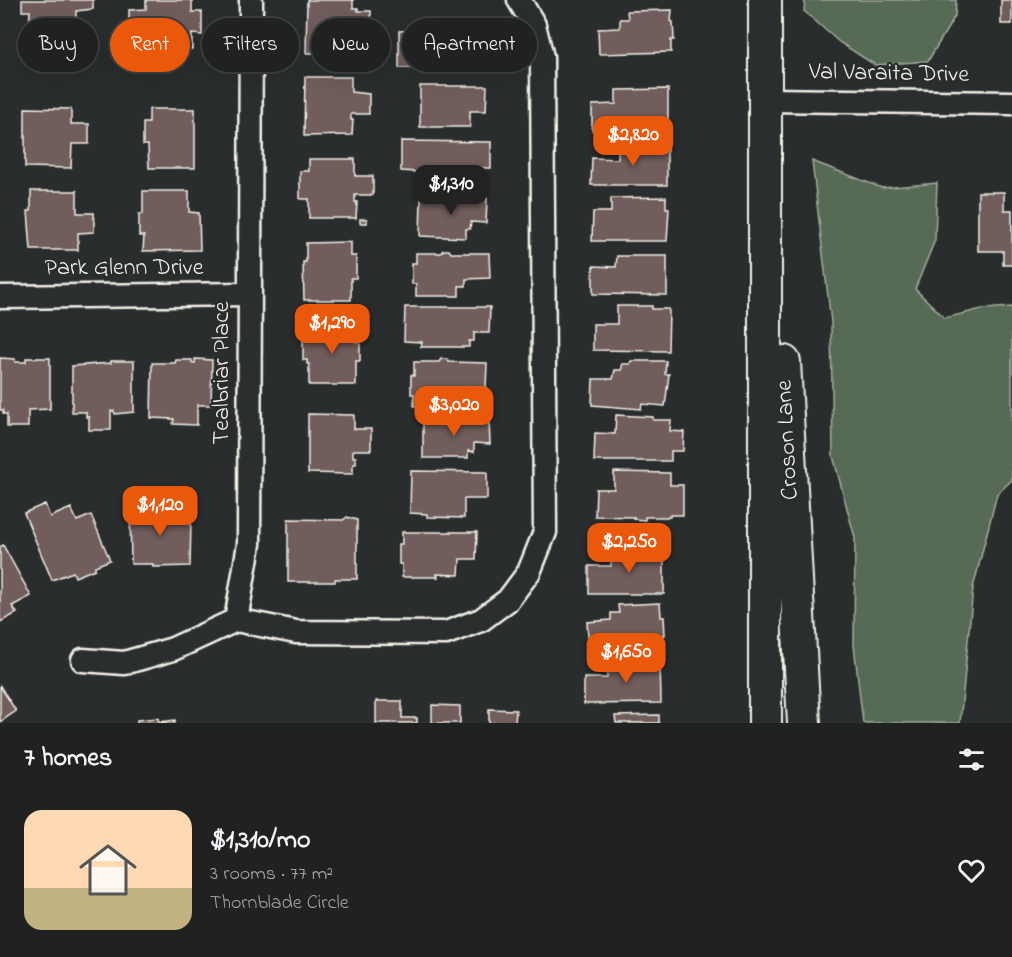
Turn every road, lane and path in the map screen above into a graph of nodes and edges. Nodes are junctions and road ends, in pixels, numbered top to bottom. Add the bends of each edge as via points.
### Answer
1 (251, 0) edge
2 (519, 0) edge
3 (765, 0) edge
4 (765, 100) junction
5 (1012, 103) edge
6 (764, 158) junction
7 (249, 294) junction
8 (0, 297) edge
9 (236, 620) junction
10 (83, 660) dead end
11 (765, 723) edge
12 (804, 723) edge

1 - 7 street, Tealbriar Place
2 - 9 street via 534,25 542,57 545,532 529,572 508,600 486,616 446,633 296,632
3 - 4 main road, Croson Lane
4 - 5 street, Val Varaita Drive
4 - 6 main road, Croson Lane
6 - 11 main road, Croson Lane
6 - 12 main road, Croson Lane via 780,278
7 - 8 street, Park Glenn Drive
7 - 9 street, Tealbriar Place via 249,544
9 - 10 street via 173,650 124,663

